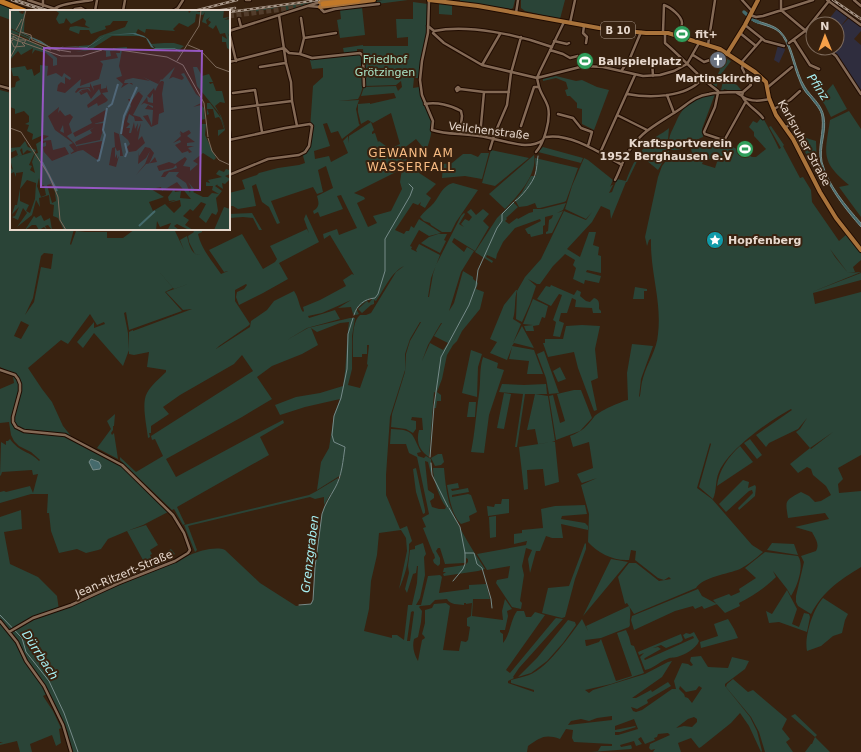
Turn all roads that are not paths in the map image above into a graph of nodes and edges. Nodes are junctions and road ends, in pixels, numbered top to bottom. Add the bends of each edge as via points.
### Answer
1 (28, 0) edge
2 (43, 0) edge
3 (91, 0) edge
4 (125, 0) edge
5 (183, 0) edge
6 (246, 0) edge
7 (250, 0) edge
8 (336, 0) edge
9 (358, 0) edge
10 (374, 0) edge
11 (429, 0) edge
12 (518, 0) edge
13 (575, 0) edge
14 (714, 0) edge
15 (742, 0) edge
16 (758, 0) edge
17 (781, 0) edge
18 (813, 0) edge
19 (854, 0) edge
20 (828, 1) edge
21 (0, 2) edge
22 (94, 3) edge
23 (321, 4) junction
24 (379, 4) dead end
25 (43, 6) junction
26 (307, 6) junction
27 (861, 6) edge
28 (18, 9) edge
29 (54, 9) junction
30 (58, 10) edge
31 (74, 10) edge
32 (84, 10) edge
33 (123, 10) edge
34 (174, 10) edge
35 (781, 10) junction
36 (516, 13) junction
37 (752, 14) junction
38 (279, 15) junction
39 (816, 16) edge
40 (302, 18) dead end
41 (239, 19) dead end
42 (564, 22) junction
43 (570, 23) junction
44 (745, 25) junction
45 (861, 25) edge
46 (428, 26) junction
47 (584, 26) junction
48 (241, 27) junction
49 (805, 31) joint
50 (230, 32) edge
51 (433, 32) junction
52 (641, 32) junction
53 (664, 32) junction
54 (336, 33) dead end
55 (428, 33) junction
56 (740, 33) junction
57 (500, 34) junction
58 (230, 36) edge
59 (678, 36) junction
60 (521, 37) junction
61 (304, 38) junction
62 (762, 39) junction
63 (794, 40) junction
64 (554, 41) junction
65 (569, 43) dead end
66 (586, 43) dead end
67 (699, 43) junction
68 (789, 43) dead end
69 (708, 45) junction
70 (756, 46) junction
71 (784, 46) dead end
72 (552, 47) junction
73 (284, 48) junction
74 (720, 49) junction
75 (550, 50) junction
76 (300, 54) junction
77 (727, 54) junction
78 (693, 55) junction
79 (578, 56) dead end
80 (836, 56) edge
81 (236, 61) junction
82 (230, 62) edge
83 (652, 62) dead end
84 (286, 63) junction
85 (742, 63) junction
86 (687, 64) junction
87 (482, 65) junction
88 (260, 67) dead end
89 (792, 68) dead end
90 (819, 69) dead end
91 (622, 70) junction
92 (511, 72) junction
93 (635, 75) junction
94 (653, 76) junction
95 (537, 78) junction
96 (702, 79) junction
97 (0, 86) edge
98 (364, 86) dead end
99 (539, 87) junction
100 (768, 87) junction
101 (10, 89) edge
102 (460, 89) dead end
103 (800, 91) dead end
104 (484, 92) junction
105 (509, 92) junction
106 (743, 92) junction
107 (233, 93) dead end
108 (718, 93) junction
109 (737, 93) junction
110 (627, 94) junction
111 (861, 94) edge
112 (667, 95) junction
113 (742, 96) junction
114 (770, 100) junction
115 (292, 101) junction
116 (745, 103) junction
117 (257, 104) junction
118 (425, 104) junction
119 (230, 109) edge
120 (773, 110) junction
121 (674, 113) junction
122 (558, 114) dead end
123 (617, 115) junction
124 (763, 118) dead end
125 (793, 122) dead end
126 (296, 126) junction
127 (521, 126) dead end
128 (784, 128) junction
129 (647, 130) junction
130 (262, 132) junction
131 (460, 133) junction
132 (480, 136) junction
133 (546, 137) junction
134 (493, 139) junction
135 (230, 140) edge
136 (543, 140) junction
137 (537, 144) junction
138 (588, 146) junction
139 (490, 149) dead end
140 (600, 153) junction
141 (622, 165) junction
142 (230, 174) edge
143 (615, 180) dead end
144 (861, 250) edge
145 (0, 370) edge
146 (0, 621) edge
147 (10, 631) junction
148 (70, 752) edge

1 - 25 street
2 - 25 street
3 - 22 street
3 - 29 street
4 - 33 street
5 - 34 street
6 - 7 street
8 - 23 main road
9 - 23 highway
10 - 23 main road
11 - 36 main road, B 10
11 - 46 street
12 - 36 street
13 - 43 street
14 - 69 street
15 - 37 street
16 - 37 main road
17 - 35 street
18 - 35 street
19 - 27 street
20 - 39 street
20 - 45 street
21 - 28 highway
23 - 24 street via 322,11 326,12
23 - 26 street
23 - 26 street
25 - 29 street
26 - 38 street
29 - 30 street
31 - 32 street
35 - 37 street via 763,16
35 - 49 street
36 - 42 main road, B 10
37 - 44 main road
38 - 48 street
38 - 73 street
40 - 61 street
41 - 48 street
42 - 43 main road, B 10
42 - 64 street
43 - 47 main road, B 10
44 - 56 main road
44 - 62 street
46 - 51 street
46 - 55 street
47 - 52 main road, B 10
47 - 66 street
48 - 50 street
49 - 63 street
51 - 55 street
51 - 57 street via 467,29
51 - 87 street via 444,43
52 - 53 main road, B 10
52 - 91 street
53 - 59 main road, B 10
53 - 59 street via 666,5 681,19
53 - 86 street via 664,42
54 - 61 street
55 - 118 street via 420,77
56 - 70 street
56 - 77 main road
57 - 60 street
57 - 87 street
58 - 81 street
59 - 67 main road, B 10
60 - 72 street
60 - 92 street
61 - 76 street
62 - 70 street
62 - 71 street
63 - 68 street
63 - 90 street via 810,65
64 - 65 street
64 - 72 street
67 - 69 main road, B 10
67 - 78 street
69 - 74 main road, B 10
70 - 85 street
72 - 75 street
73 - 76 street via 289,53
73 - 81 street
73 - 84 street
74 - 77 main road, B 10
74 - 78 street via 713,59 704,62
75 - 79 street via 570,58
75 - 95 street
76 - 98 street via 312,58 360,53 363,56
77 - 85 main road, B 10
78 - 86 street
80 - 111 street
81 - 82 street
83 - 94 street
84 - 88 street
84 - 115 street
85 - 100 main road, B 10 via 762,78
85 - 106 street via 751,85
86 - 94 street via 674,72
86 - 96 street
87 - 92 street
89 - 100 street
91 - 93 street
91 - 95 street via 581,66
92 - 95 street
92 - 105 street
93 - 94 street
93 - 110 street
95 - 99 street
96 - 108 street via 718,90
96 - 112 street via 690,88
97 - 101 street
99 - 127 street via 534,85
99 - 133 street via 549,110
100 - 114 main road, Karlsruher Straße
102 - 104 street
103 - 120 street
104 - 105 street
104 - 132 street
105 - 134 street via 507,105
106 - 109 street
106 - 113 street
107 - 117 street via 255,90
108 - 109 street
108 - 116 street via 705,134 726,140
108 - 121 street via 693,99
109 - 113 street
110 - 112 street via 644,97
110 - 123 street
112 - 121 street
113 - 114 street via 753,101
113 - 116 street
114 - 120 main road, Karlsruher Straße
115 - 117 street
115 - 126 street
116 - 124 street
117 - 119 street
117 - 130 street
118 - 131 street, Veilchenstraße via 433,121 432,130
118 - 131 street via 446,105 461,111
120 - 128 main road, Karlsruher Straße
121 - 129 street
122 - 138 street via 573,118 581,128 593,133
123 - 129 street
123 - 140 street
125 - 128 street
126 - 130 street
126 - 142 street via 311,125 309,146 305,152 268,159
128 - 144 main road, Karlsruher Straße via 793,139 816,186
129 - 141 street via 628,152
130 - 135 street
131 - 132 street, Veilchenstraße
132 - 134 street, Veilchenstraße
133 - 136 street
133 - 138 street via 557,136
134 - 137 street, Veilchenstraße
134 - 139 street
136 - 137 street, Veilchenstraße
136 - 137 street via 538,151
138 - 140 street
140 - 141 street
141 - 143 street
145 - 147 street, Jean-Ritzert-Straße via 15,375 20,381 13,417 16,427 24,431 66,436 122,465 173,515 190,548 188,553 175,561 71,605 33,618
146 - 147 street
147 - 148 street via 45,688 63,725

